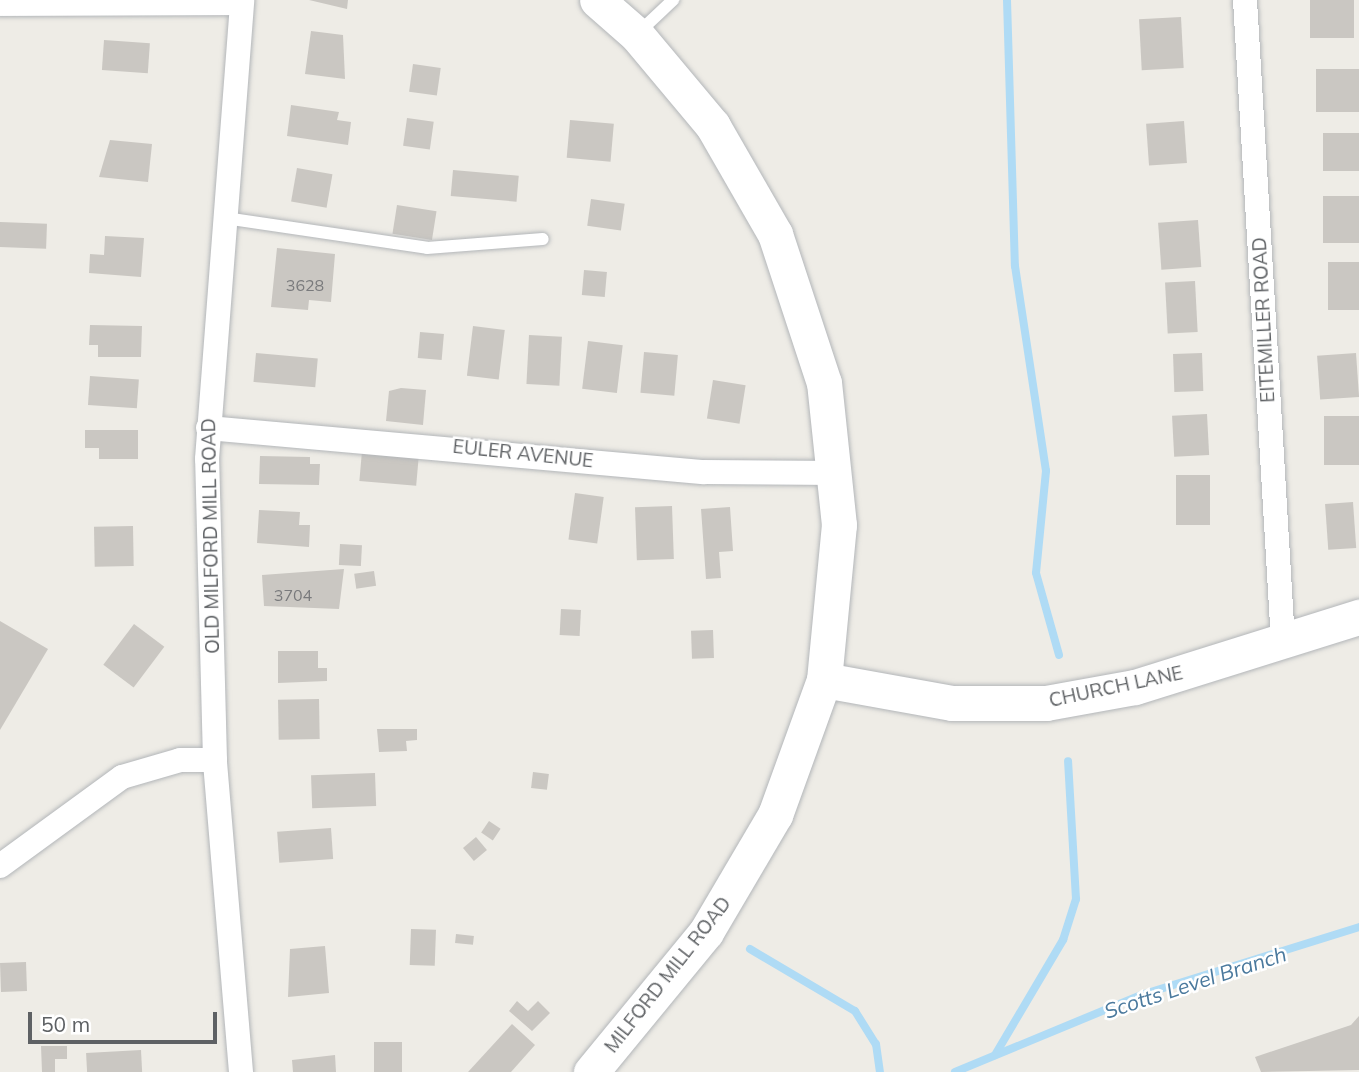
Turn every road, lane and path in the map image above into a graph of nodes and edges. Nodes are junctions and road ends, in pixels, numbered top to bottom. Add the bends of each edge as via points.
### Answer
1 (597, 0) edge
2 (673, 0) edge
3 (1245, 0) edge
4 (242, 2) edge
5 (0, 4) edge
6 (637, 34) junction
7 (225, 218) junction
8 (543, 239) dead end
9 (208, 428) junction
10 (838, 473) junction
11 (1359, 617) edge
12 (1283, 641) junction
13 (824, 680) junction
14 (215, 760) junction
15 (0, 866) edge
16 (242, 1072) edge
17 (591, 1072) edge

1 - 6 main road, MILFORD MILL ROAD
2 - 6 lane
3 - 12 street, EITEMILLER ROAD
4 - 5 street
4 - 7 street, OLD MILFORD MILL ROAD
6 - 10 main road, MILFORD MILL ROAD via 713,126 775,234 810,329
7 - 8 lane via 427,247
7 - 9 street, OLD MILFORD MILL ROAD
9 - 10 street, EULER AVENUE via 704,472
9 - 14 street, OLD MILFORD MILL ROAD
10 - 13 main road, MILFORD MILL ROAD via 836,595
11 - 12 main road, CHURCH LANE
12 - 13 main road, CHURCH LANE via 1135,687 1045,703 952,703
13 - 17 main road, MILFORD MILL ROAD via 789,783 736,890
14 - 15 street via 180,760 122,777
14 - 16 street, OLD MILFORD MILL ROAD

